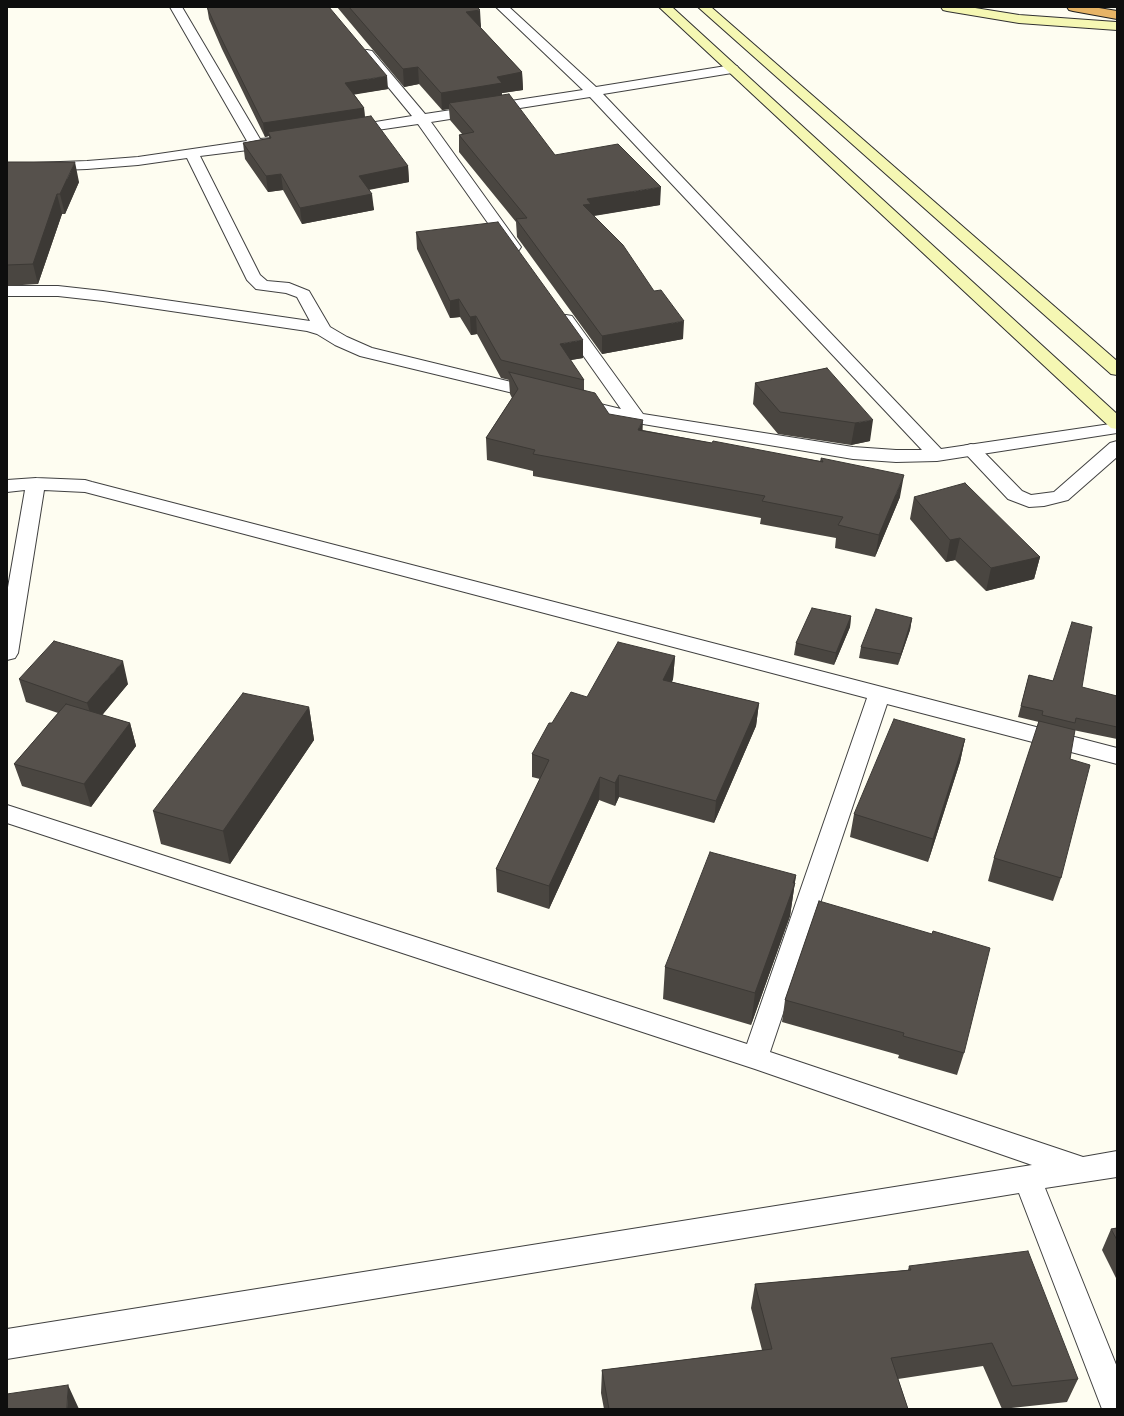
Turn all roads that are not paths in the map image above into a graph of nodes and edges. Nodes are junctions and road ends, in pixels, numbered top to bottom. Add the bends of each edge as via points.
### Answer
1 (176, 7) edge
2 (502, 7) edge
3 (664, 7) edge
4 (704, 7) edge
5 (947, 7) edge
6 (1013, 7) edge
7 (1073, 7) edge
8 (1117, 22) edge
9 (358, 42) edge
10 (756, 52) junction
11 (736, 59) junction
12 (593, 92) junction
13 (422, 119) junction
14 (335, 133) edge
15 (288, 140) edge
16 (256, 145) junction
17 (192, 154) junction
18 (7, 168) edge
19 (522, 259) edge
20 (7, 291) edge
21 (559, 310) edge
22 (323, 330) junction
23 (1117, 370) edge
24 (637, 418) junction
25 (1117, 424) edge
26 (1117, 428) edge
27 (1117, 447) edge
28 (971, 450) junction
29 (937, 455) junction
30 (36, 484) junction
31 (7, 486) edge
32 (7, 654) edge
33 (880, 693) junction
34 (1117, 756) edge
35 (7, 814) edge
36 (755, 1058) junction
37 (1117, 1164) edge
38 (1081, 1169) junction
39 (1027, 1178) junction
40 (7, 1344) edge
41 (1117, 1406) edge

1 - 16 street
2 - 12 street
3 - 11 main road via 718,57
4 - 10 main road
5 - 8 main road via 1019,19
6 - 8 main road
7 - 8 highway
9 - 13 street
10 - 11 main road
10 - 23 main road
11 - 12 street
11 - 25 main road
12 - 13 street
12 - 29 street
13 - 14 street
13 - 19 street
15 - 16 street
16 - 17 street
17 - 18 street via 88,165
17 - 22 street via 253,277 262,286 289,288 304,294
20 - 22 street via 103,296
21 - 24 street
22 - 24 street via 366,352
24 - 29 street via 853,453
26 - 28 street
27 - 28 street via 1061,496 1044,500 1029,500 1015,495
28 - 29 street
30 - 31 street
30 - 32 street
30 - 33 street via 85,486
33 - 34 street
33 - 36 street
35 - 36 street
36 - 38 street
37 - 38 street
38 - 39 street
39 - 40 street
39 - 41 street

